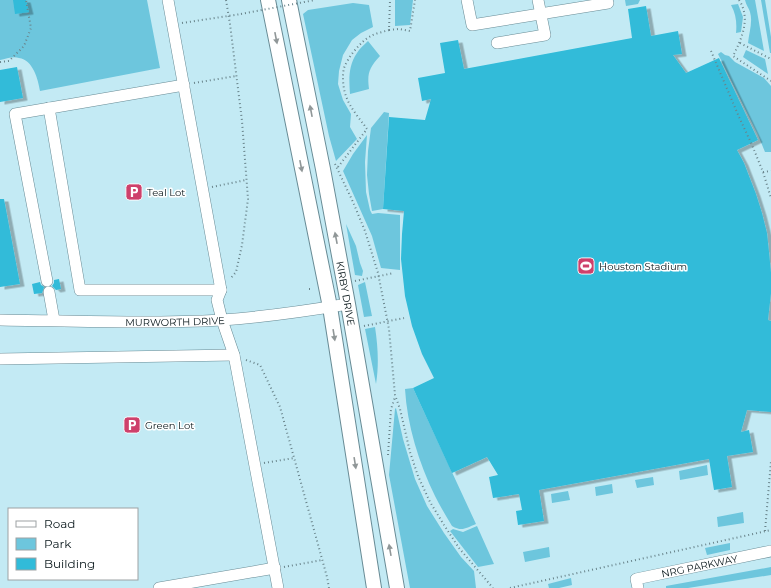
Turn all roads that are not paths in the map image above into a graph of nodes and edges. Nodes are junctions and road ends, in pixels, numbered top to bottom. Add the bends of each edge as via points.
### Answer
1 (168, 0) edge
2 (268, 0) edge
3 (289, 0) edge
4 (467, 0) edge
5 (538, 0) edge
6 (607, 0) edge
7 (541, 14) junction
8 (497, 43) dead end
9 (302, 63) junction
10 (282, 67) junction
11 (184, 85) junction
12 (49, 108) junction
13 (222, 290) junction
14 (348, 304) junction
15 (330, 307) junction
16 (0, 320) edge
17 (54, 320) junction
18 (222, 320) junction
19 (234, 355) junction
20 (0, 359) edge
21 (385, 520) junction
22 (364, 523) junction
23 (771, 551) edge
24 (275, 568) junction
25 (159, 588) edge
26 (278, 588) edge
27 (374, 588) edge
28 (397, 588) edge
29 (638, 588) edge

1 - 11 street
2 -> 10 main road, KIRBY DRIVE
3 - 9 main road, KIRBY DRIVE
4 - 7 street via 472,26
5 - 7 street
6 - 7 street via 608,3
7 - 8 street via 544,35
9 - 10 main road
14 -> 9 main road, KIRBY DRIVE
10 -> 15 main road, KIRBY DRIVE
11 - 12 street
11 - 13 street
12 - 13 street via 80,290
12 - 17 street via 14,114
13 - 18 street via 216,300
14 - 15 street, MURWORTH DRIVE
14 - 21 main road, KIRBY DRIVE
15 - 18 street, MURWORTH DRIVE
15 -> 22 main road, KIRBY DRIVE
16 - 17 street, MURWORTH DRIVE
17 - 18 street, MURWORTH DRIVE
18 - 19 street
19 - 20 street
19 - 24 street
21 - 22 main road
28 -> 21 main road, KIRBY DRIVE
22 - 27 main road, KIRBY DRIVE
23 - 29 street, NRG PARKWAY via 636,579
24 - 25 street
24 - 26 street

